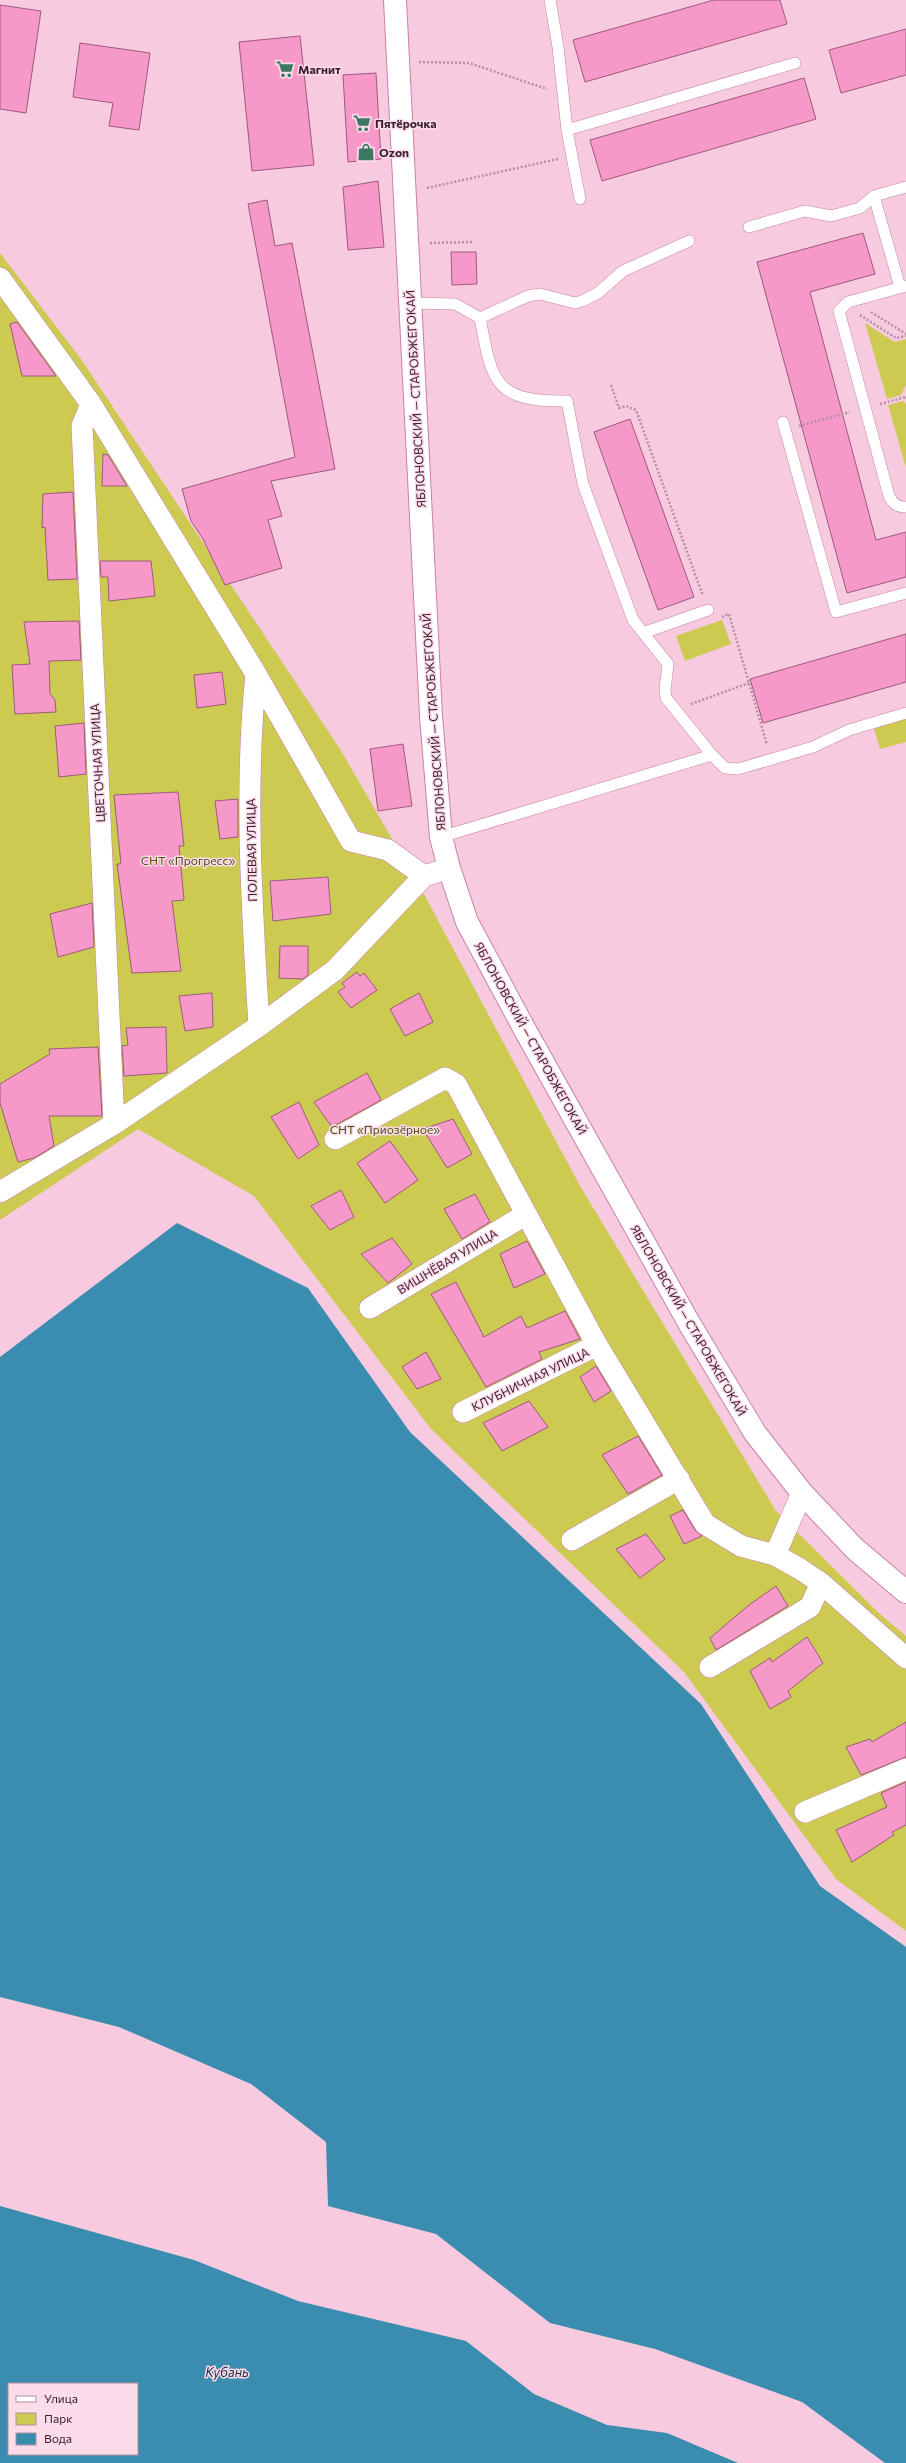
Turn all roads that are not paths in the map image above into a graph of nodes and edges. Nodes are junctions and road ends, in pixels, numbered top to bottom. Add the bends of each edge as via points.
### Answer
1 (395, 0) edge
2 (550, 0) edge
3 (795, 63) dead end
4 (567, 130) junction
5 (906, 187) edge
6 (874, 196) junction
7 (580, 199) dead end
8 (749, 227) dead end
9 (689, 240) dead end
10 (0, 278) edge
11 (903, 286) edge
12 (410, 303) junction
13 (480, 318) junction
14 (91, 404) junction
15 (784, 426) road end
16 (906, 507) edge
17 (906, 593) edge
18 (708, 610) road end
19 (643, 633) junction
20 (256, 674) junction
21 (906, 713) edge
22 (712, 755) junction
23 (441, 837) junction
24 (449, 868) junction
25 (424, 876) junction
26 (259, 1026) junction
27 (114, 1124) junction
28 (335, 1139) dead end
29 (0, 1192) edge
30 (525, 1215) junction
31 (370, 1308) dead end
32 (597, 1346) junction
33 (463, 1412) dead end
34 (679, 1479) junction
35 (802, 1493) junction
36 (572, 1540) dead end
37 (775, 1555) junction
38 (821, 1583) junction
39 (906, 1592) edge
40 (906, 1658) edge
41 (710, 1667) dead end
42 (906, 1769) edge
43 (805, 1812) dead end

1 - 12 street, ЯБЛОНОВСКИЙ — СТАРОБЖЕГОКАЙ
2 - 4 lane
3 - 4 lane
4 - 7 lane
5 - 6 lane
6 - 8 lane via 860,208 831,216 805,211
6 - 11 lane
9 - 13 lane via 623,271 598,293 582,301 575,303 540,294 528,296
10 - 14 street
11 - 16 lane via 848,302 839,312 889,496 899,507
12 - 13 lane via 455,304
12 - 23 street, ЯБЛОНОВСКИЙ — СТАРОБЖЕГОКАЙ via 431,716
13 - 19 lane via 489,366 495,378 507,390 517,396 541,402 567,401 583,484 633,620
14 - 20 street
14 - 27 street, ЦВЕТОЧНАЯ УЛИЦА via 82,426
15 - 17 lane via 836,612
18 - 19 lane
19 - 22 lane via 668,664 666,698
20 - 25 street via 351,841 388,850
20 - 26 street, ПОЛЕВАЯ УЛИЦА via 250,728 251,886
21 - 22 lane via 850,730 813,747 732,770
22 - 23 lane
23 - 24 street, ЯБЛОНОВСКИЙ — СТАРОБЖЕГОКАЙ
24 - 25 street
24 - 35 street, ЯБЛОНОВСКИЙ — СТАРОБЖЕГОКАЙ via 468,922 689,1323 754,1433
25 - 26 street via 335,970
26 - 27 street
27 - 29 street
28 - 30 street via 445,1078 456,1084
30 - 31 street, ВИШНЁВАЯ УЛИЦА
30 - 32 street
32 - 33 street, КЛУБНИЧНАЯ УЛИЦА
32 - 34 street
34 - 36 street
34 - 37 street via 705,1524 741,1546
35 - 37 street
35 - 39 street, ЯБЛОНОВСКИЙ — СТАРОБЖЕГОКАЙ via 855,1549
37 - 38 street
38 - 40 street
38 - 41 street via 810,1607
42 - 43 street

